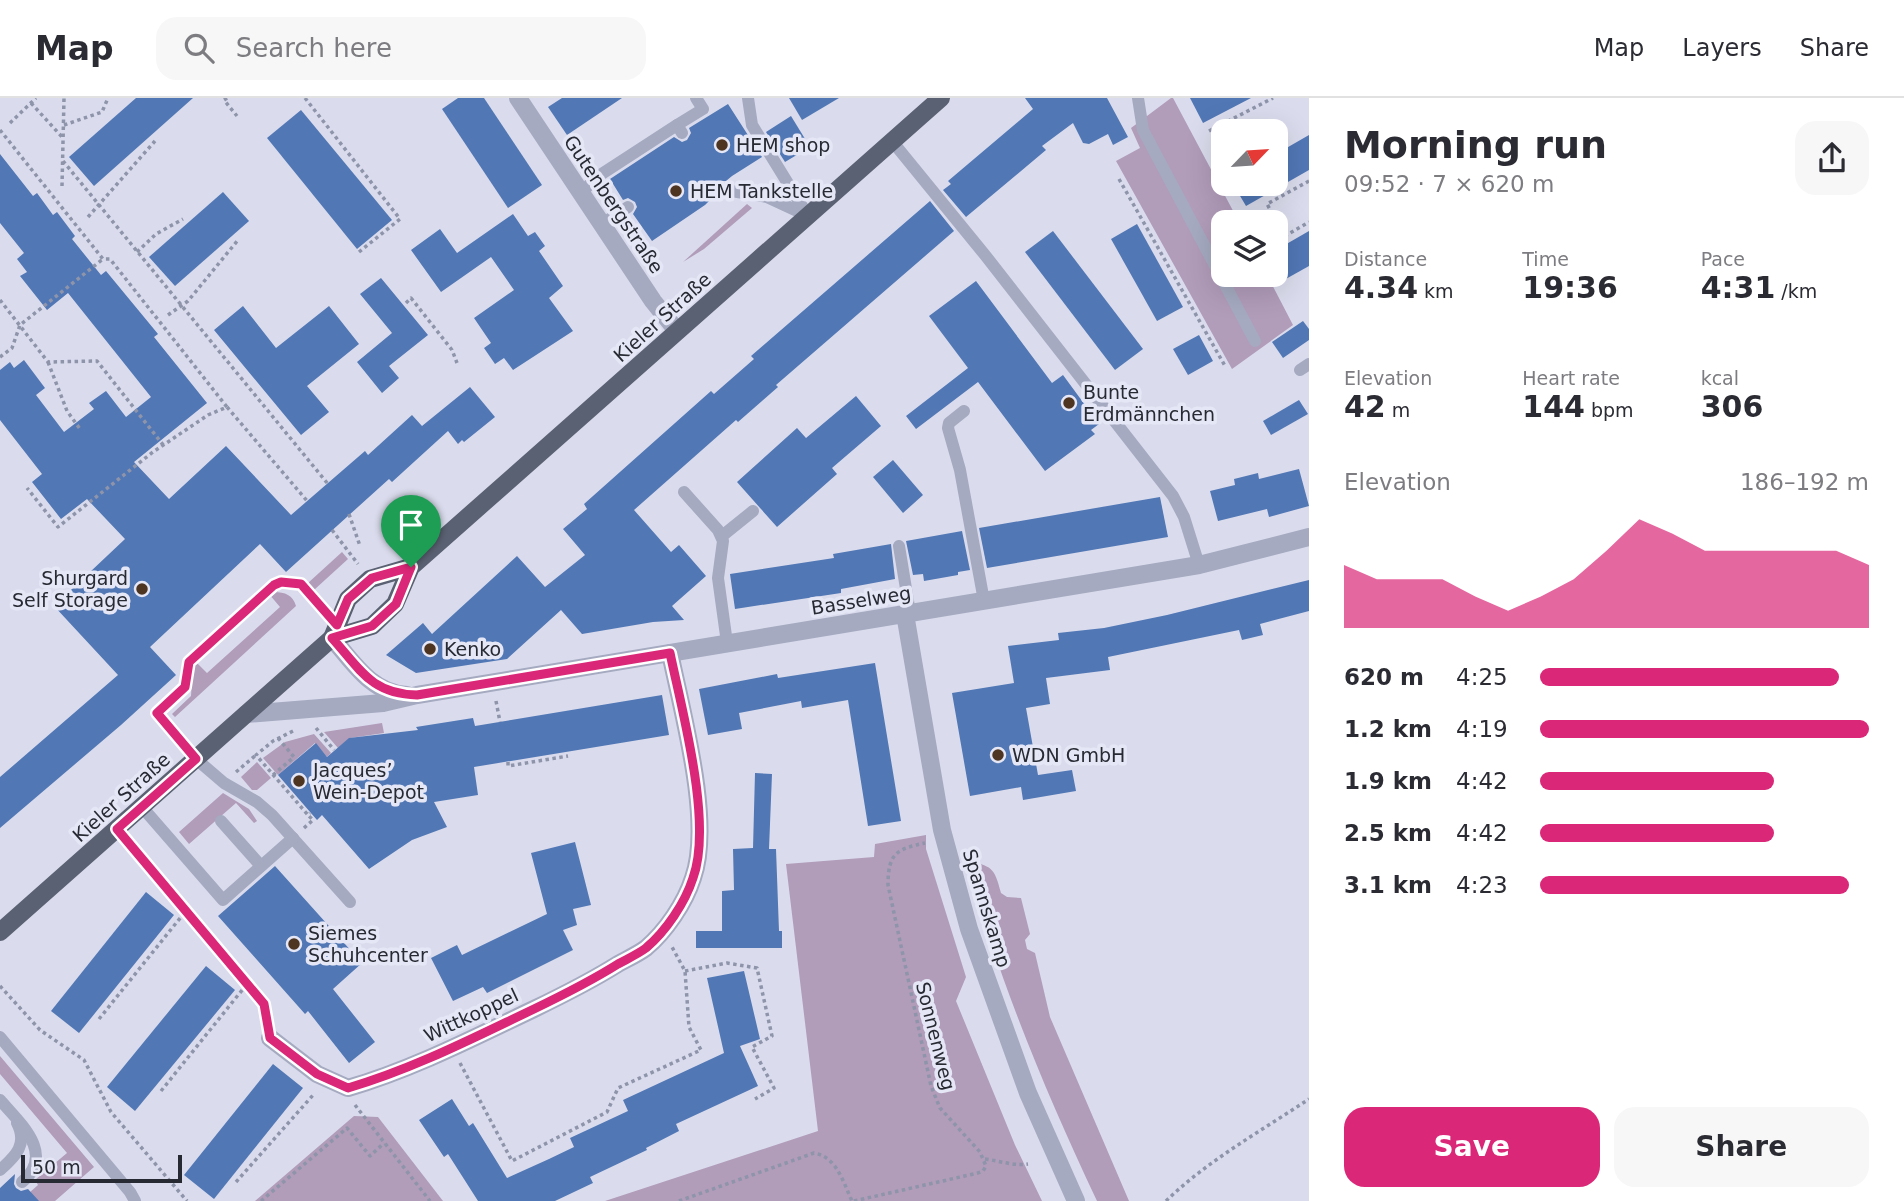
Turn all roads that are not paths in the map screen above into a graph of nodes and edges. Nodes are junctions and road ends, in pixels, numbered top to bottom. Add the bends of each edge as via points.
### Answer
1 (518, 98) edge
2 (696, 98) edge
3 (748, 98) edge
4 (941, 98) edge
5 (1138, 98) edge
6 (892, 141) junction
7 (719, 189) dead end
8 (581, 193) junction
9 (628, 207) dead end
10 (808, 216) junction
11 (602, 224) junction
12 (677, 331) junction
13 (1255, 341) dead end
14 (964, 411) dead end
15 (684, 492) dead end
16 (753, 510) dead end
17 (722, 536) junction
18 (1309, 537) edge
19 (899, 546) dead end
20 (1199, 565) junction
21 (411, 567) junction
22 (984, 601) junction
23 (908, 613) junction
24 (334, 631) junction
25 (727, 643) junction
26 (670, 653) junction
27 (417, 695) junction
28 (246, 714) junction
29 (196, 759) junction
30 (142, 807) junction
31 (221, 821) dead end
32 (293, 838) junction
33 (261, 866) junction
34 (350, 902) dead end
35 (0, 932) edge
36 (0, 1037) edge
37 (270, 1038) road end
38 (0, 1100) edge
39 (14, 1116) junction
40 (0, 1170) edge
41 (22, 1182) dead end
42 (135, 1201) edge
43 (1076, 1201) edge

1 - 8 street, Gutenbergstraße
2 - 8 lane via 703,109 679,129 597,177
3 - 10 lane via 752,125
4 - 6 main road, Kieler Straße
5 - 13 lane via 1143,130
6 - 10 main road, Kieler Straße
6 - 20 lane via 1173,496
7 - 10 lane via 767,197
8 - 11 street, Gutenbergstraße
9 - 11 lane
10 - 12 main road, Kieler Straße
11 - 12 street, Gutenbergstraße
12 - 21 main road, Kieler Straße
14 - 22 lane via 948,428
15 - 17 lane
16 - 17 lane
17 - 25 lane via 718,591
18 - 20 street, Basselweg
19 - 23 lane
20 - 22 street, Basselweg
21 - 24 main road, Kieler Straße via 370,579 348,599
21 - 24 main road, Kieler Straße via 396,604 372,626
22 - 23 street, Basselweg
23 - 25 street, Basselweg
23 - 43 street, Spannskamp via 944,839 969,929 1028,1093
24 - 27 street, Basselweg via 378,686
24 - 28 main road, Kieler Straße
24 - 29 lane via 301,584 278,583 189,662 185,687 157,713
25 - 26 street, Basselweg
26 - 27 street, Basselweg
26 - 37 street, Wittkoppel via 696,789 699,845 694,877 680,906 646,947 586,983 452,1048 348,1088 324,1077
27 - 28 street, Basselweg via 383,703
28 - 29 main road, Kieler Straße
29 - 30 main road, Kieler Straße
29 - 32 lane via 265,808
30 - 33 lane via 223,900
30 - 35 main road, Kieler Straße
31 - 33 lane
32 - 33 lane
32 - 34 lane
36 - 42 lane
38 - 39 lane
39 - 40 lane via 22,1144 17,1156
39 - 41 lane via 35,1146 33,1170

